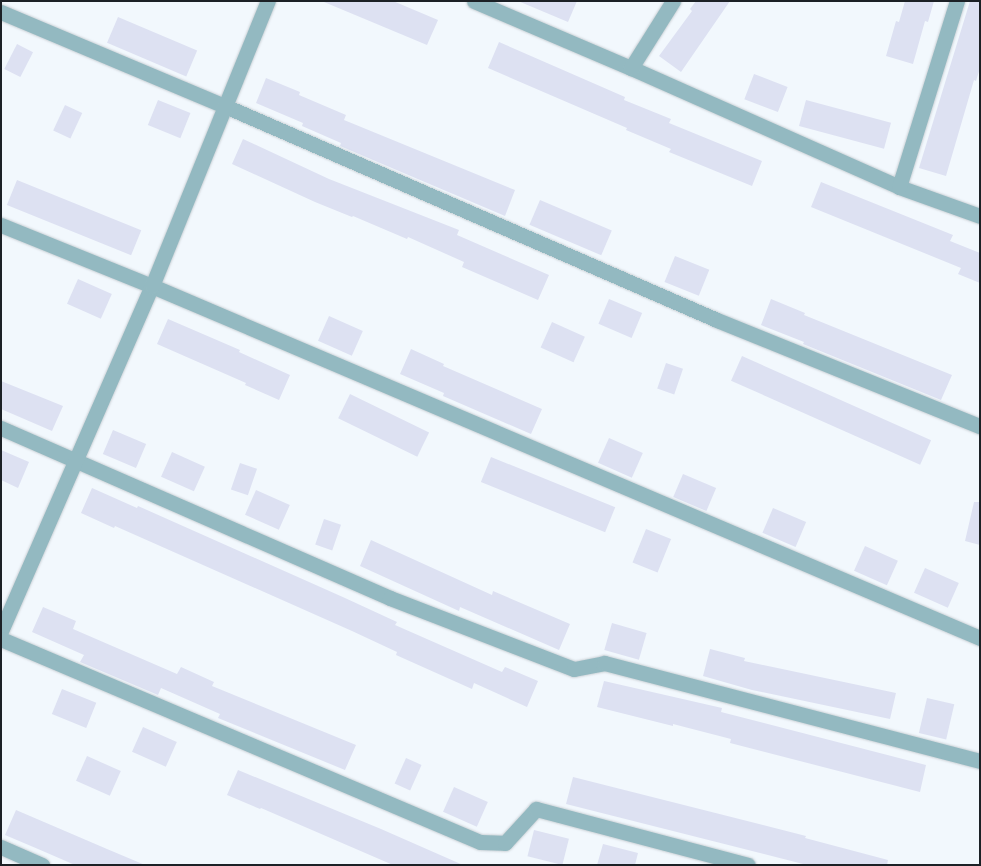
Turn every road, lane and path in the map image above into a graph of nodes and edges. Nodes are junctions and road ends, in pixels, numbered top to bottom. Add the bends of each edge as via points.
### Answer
1 (268, 1) edge
2 (474, 1) edge
3 (673, 1) edge
4 (957, 1) edge
5 (1, 12) edge
6 (631, 68) junction
7 (225, 106) junction
8 (899, 187) junction
9 (980, 216) edge
10 (1, 225) edge
11 (152, 286) junction
12 (980, 426) edge
13 (1, 428) edge
14 (75, 459) junction
15 (1, 631) edge
16 (980, 638) edge
17 (1, 639) edge
18 (980, 761) edge
19 (1, 846) edge
20 (42, 865) edge
21 (748, 865) edge

1 - 7 street
2 - 6 street
3 - 6 street
4 - 8 street
5 - 7 street
6 - 8 street
7 - 11 street
7 - 12 street via 717,320
8 - 9 street
10 - 11 street
11 - 14 street
11 - 16 street
13 - 14 street
14 - 15 street
14 - 18 street via 390,598 574,669 604,663
17 - 21 street via 480,842 505,843 536,809
19 - 20 street

